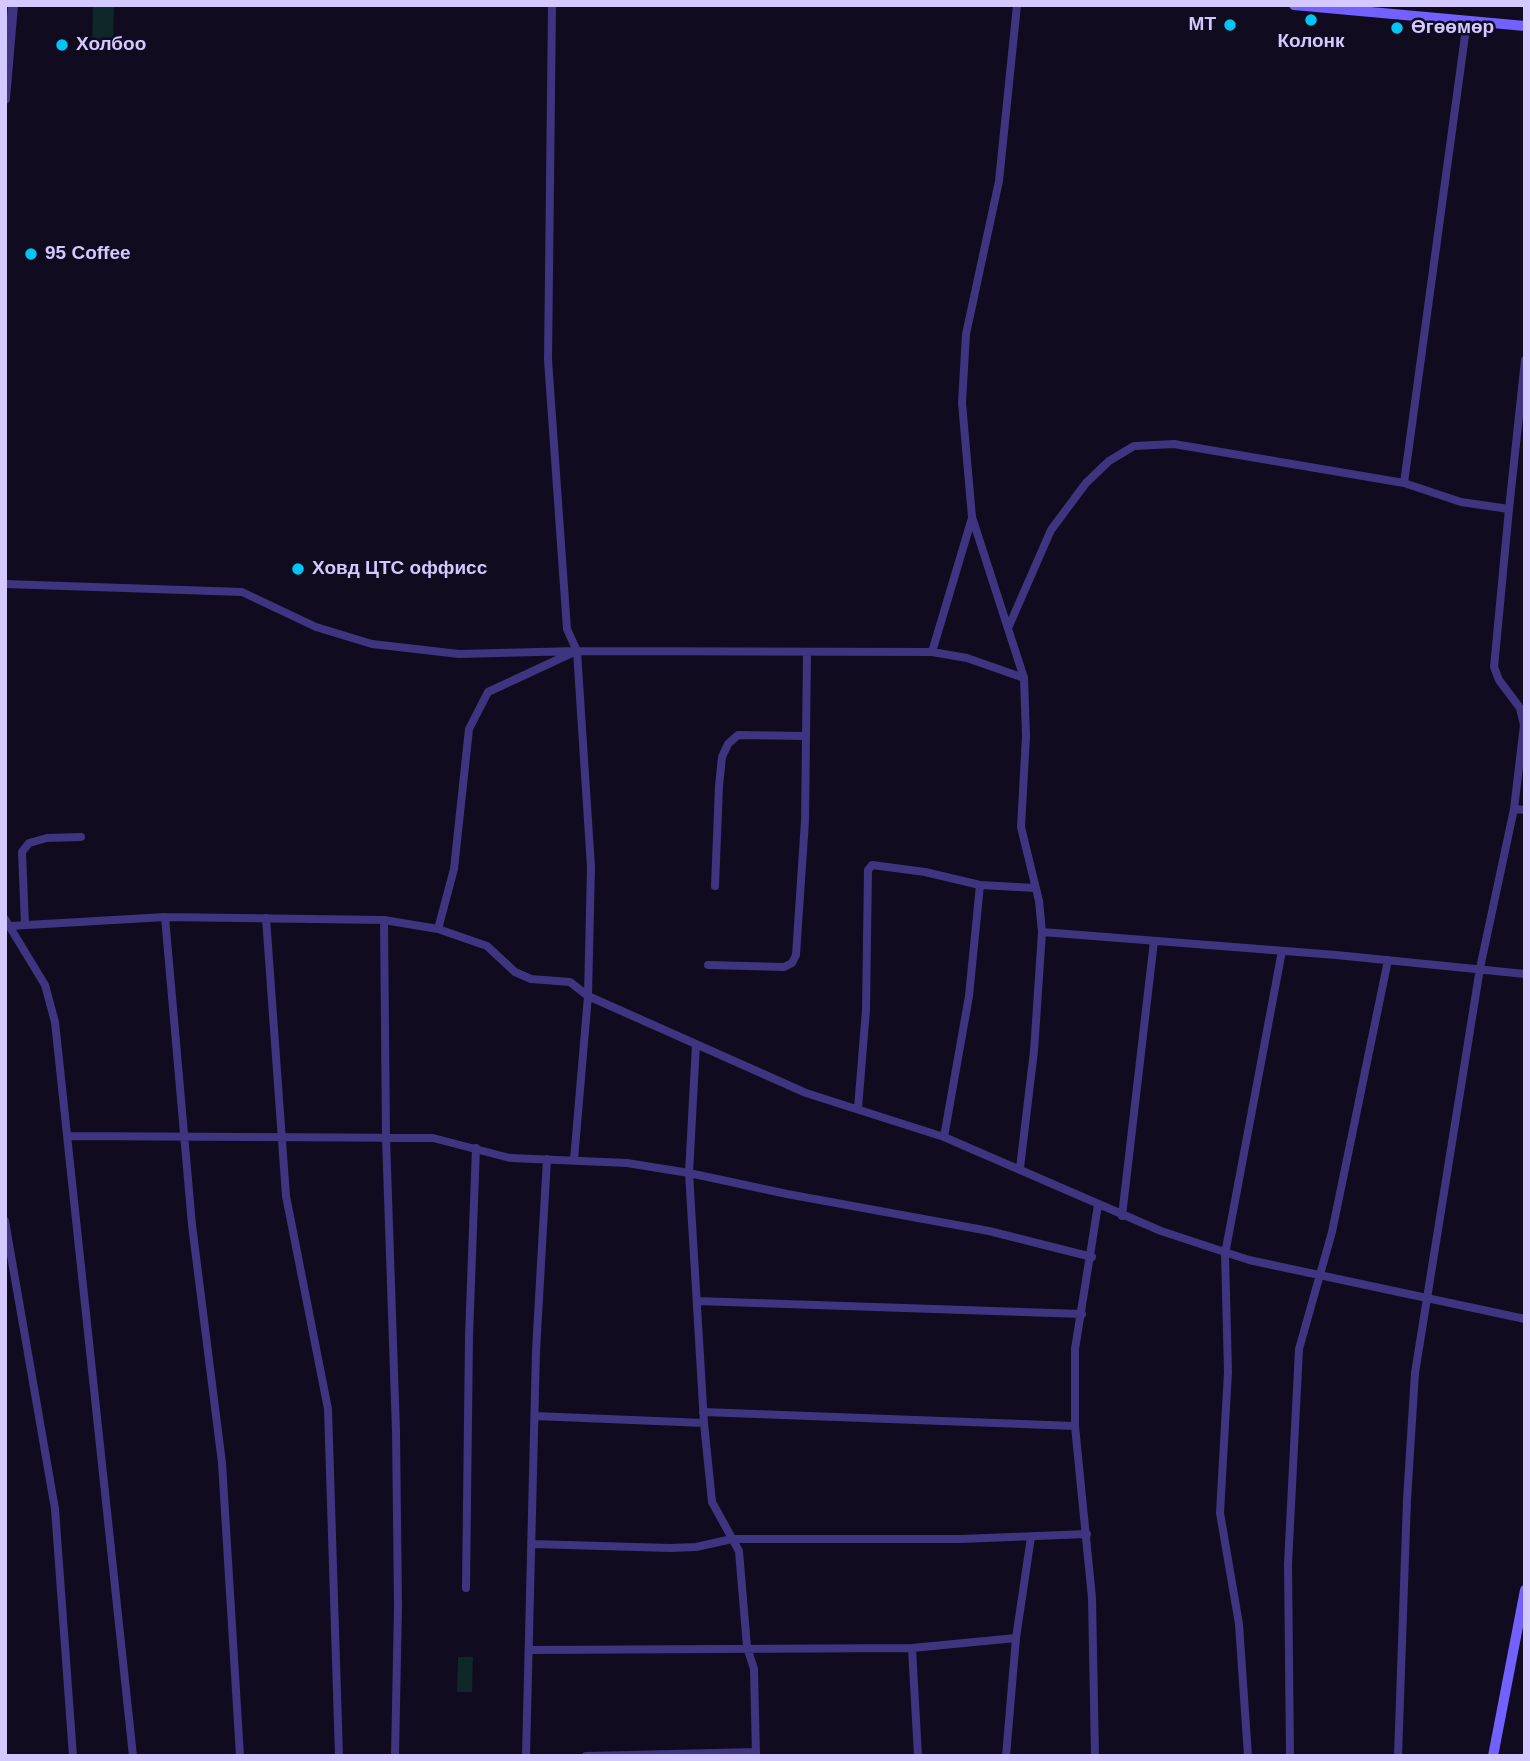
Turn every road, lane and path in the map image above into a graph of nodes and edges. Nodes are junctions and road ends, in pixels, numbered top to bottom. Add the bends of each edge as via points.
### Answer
1 (13, 5) edge
2 (552, 5) edge
3 (1017, 5) edge
4 (1294, 5) edge
5 (1468, 21) junction
6 (1525, 26) edge
7 (5, 99) edge
8 (1525, 360) edge
9 (1404, 483) junction
10 (1508, 509) junction
11 (972, 517) junction
12 (5, 584) edge
13 (1009, 626) junction
14 (577, 651) junction
15 (807, 652) junction
16 (932, 652) junction
17 (1024, 678) junction
18 (805, 736) junction
19 (1514, 809) junction
20 (1525, 810) edge
21 (81, 837) dead end
22 (980, 884) junction
23 (715, 886) dead end
24 (1035, 888) junction
25 (165, 917) junction
26 (266, 918) junction
27 (384, 920) junction
28 (7, 923) edge
29 (25, 925) junction
30 (438, 929) junction
31 (1042, 932) junction
32 (1154, 941) junction
33 (1282, 951) junction
34 (1388, 960) junction
35 (708, 965) dead end
36 (1480, 968) junction
37 (1525, 974) edge
38 (589, 996) junction
39 (696, 1044) junction
40 (858, 1108) junction
41 (68, 1136) junction
42 (944, 1137) junction
43 (183, 1138) junction
44 (386, 1138) junction
45 (282, 1139) junction
46 (476, 1148) junction
47 (547, 1159) junction
48 (574, 1160) junction
49 (1020, 1168) junction
50 (689, 1173) junction
51 (1098, 1205) junction
52 (1122, 1216) junction
53 (5, 1221) edge
54 (1225, 1254) junction
55 (1091, 1257) junction
56 (1322, 1277) junction
57 (1428, 1299) junction
58 (697, 1301) junction
59 (1082, 1314) junction
60 (1525, 1319) edge
61 (703, 1412) junction
62 (535, 1416) junction
63 (704, 1423) junction
64 (1075, 1426) junction
65 (1087, 1534) junction
66 (1031, 1537) junction
67 (732, 1539) junction
68 (533, 1544) junction
69 (466, 1588) dead end
70 (1525, 1590) edge
71 (1016, 1638) junction
72 (747, 1647) junction
73 (912, 1648) junction
74 (531, 1650) junction
75 (756, 1754) edge
76 (73, 1756) edge
77 (133, 1756) edge
78 (240, 1756) edge
79 (339, 1756) edge
80 (395, 1756) edge
81 (526, 1756) edge
82 (586, 1756) edge
83 (918, 1756) edge
84 (1006, 1756) edge
85 (1095, 1756) edge
86 (1248, 1756) edge
87 (1290, 1756) edge
88 (1398, 1756) edge
89 (1493, 1756) edge

1 - 7 street
2 - 14 street via 548,360 567,629
3 - 11 street via 998,194 964,355 962,424
4 - 5 main road
5 - 6 main road
5 - 9 street
8 - 10 street
9 - 10 street via 1461,502
9 - 13 street via 1174,444 1134,446 1086,483 1051,530
10 - 19 street via 1494,667 1520,708 1524,725
11 - 13 street
11 - 16 street
12 - 14 street via 242,592 316,627 372,644 459,654
13 - 17 street
14 - 15 street
14 - 30 street via 488,692 469,729 454,869
14 - 38 street via 591,867
15 - 16 street
15 - 18 street
16 - 17 street via 967,658
17 - 24 street via 1021,827
18 - 23 street via 738,735 728,744 720,776
18 - 35 street via 806,821 796,955 784,967
19 - 20 street
19 - 36 street
21 - 29 street via 47,838 29,843 22,852
22 - 24 street
22 - 40 street via 872,865 869,870
22 - 42 street via 969,996
24 - 31 street
25 - 26 street
25 - 29 street
25 - 43 street
26 - 27 street
26 - 45 street
27 - 30 street
27 - 44 street
28 - 29 street
28 - 41 street via 39,973 52,1009
30 - 38 street via 487,946 515,972 531,979 570,982
31 - 32 street
31 - 49 street
32 - 33 street
32 - 52 street
33 - 34 street
33 - 54 street
34 - 36 street
34 - 56 street
36 - 37 street
36 - 57 street
38 - 39 street
38 - 48 street
39 - 40 street via 806,1093
39 - 50 street
40 - 42 street
41 - 43 street
41 - 77 street
42 - 49 street
43 - 45 street
43 - 78 street via 222,1463
44 - 45 street
44 - 46 street via 433,1138
44 - 80 street via 396,1431
45 - 79 street via 286,1196 328,1409
46 - 47 street via 510,1158
46 - 69 street
47 - 48 street
47 - 62 street
48 - 50 street
49 - 51 street
50 - 55 street via 989,1231
50 - 58 street
51 - 52 street
51 - 55 street
52 - 54 street
53 - 76 street via 55,1509
54 - 56 street
54 - 86 street via 1228,1372 1220,1513 1239,1624
55 - 59 street
56 - 57 street
56 - 87 street via 1299,1349 1288,1564
57 - 60 street
57 - 88 street via 1415,1373
58 - 59 street
58 - 61 street
59 - 64 street via 1075,1349
61 - 63 street
61 - 64 street
62 - 63 street
62 - 68 street
63 - 67 street via 712,1502
64 - 65 street
65 - 66 street
65 - 85 street
66 - 67 street
66 - 71 street
67 - 68 street via 670,1548
67 - 72 street via 739,1551
68 - 74 street
70 - 89 main road
71 - 73 street
71 - 84 street
72 - 73 street
72 - 74 street
72 - 75 street via 754,1669
73 - 83 street
74 - 81 street
75 - 82 street

